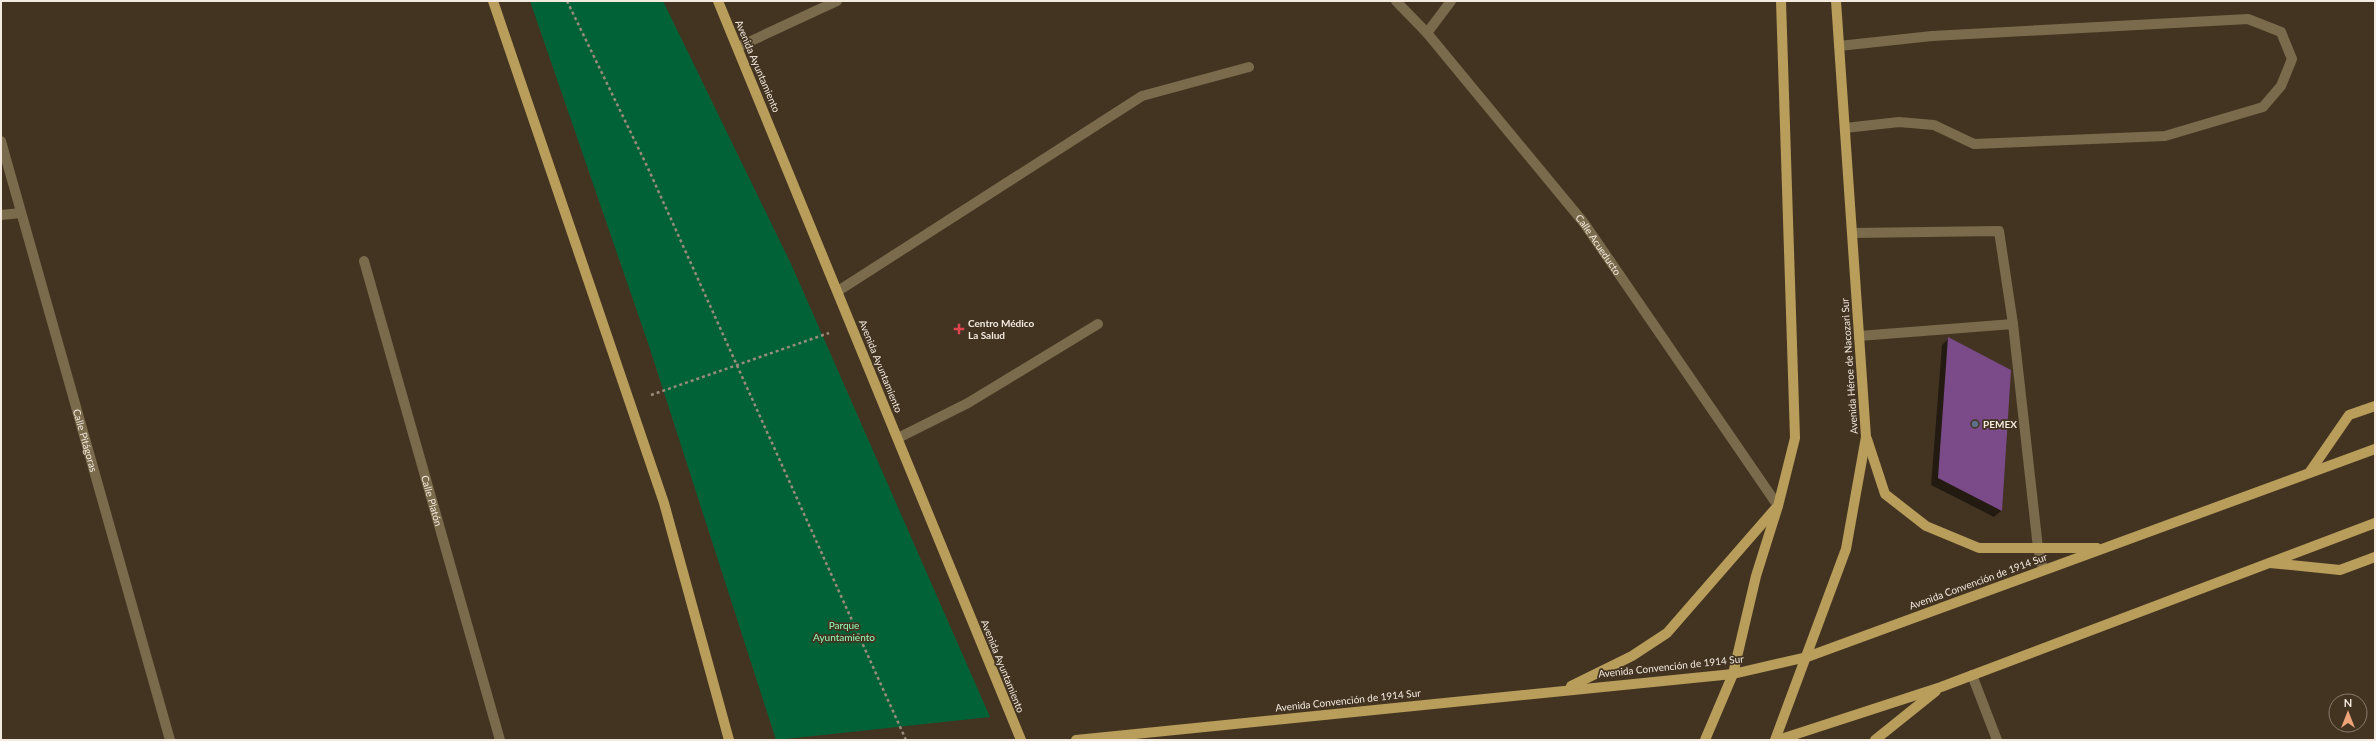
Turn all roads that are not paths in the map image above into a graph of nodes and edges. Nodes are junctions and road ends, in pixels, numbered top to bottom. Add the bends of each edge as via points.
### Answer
1 (492, 1) edge
2 (718, 1) edge
3 (838, 1) edge
4 (1396, 1) edge
5 (1451, 1) edge
6 (1781, 1) edge
7 (1836, 1) edge
8 (1427, 33) junction
9 (1839, 46) junction
10 (738, 47) junction
11 (1249, 67) dead end
12 (1845, 128) junction
13 (1, 142) edge
14 (21, 213) junction
15 (1, 215) edge
16 (1852, 233) junction
17 (364, 261) dead end
18 (838, 291) junction
19 (1098, 324) dead end
20 (2013, 324) junction
21 (1859, 336) junction
22 (2375, 406) edge
23 (1866, 437) junction
24 (898, 438) junction
25 (2375, 449) edge
26 (2309, 473) junction
27 (1778, 506) junction
28 (2375, 523) edge
29 (2038, 548) junction
30 (2108, 548) junction
31 (2375, 557) edge
32 (2268, 563) junction
33 (2043, 569) junction
34 (1807, 657) junction
35 (1733, 674) junction
36 (1972, 675) junction
37 (1941, 687) junction
38 (1565, 689) junction
39 (170, 740) edge
40 (500, 740) edge
41 (729, 740) edge
42 (1021, 740) edge
43 (1076, 740) edge
44 (1705, 740) edge
45 (1776, 740) edge
46 (1875, 740) edge
47 (1997, 740) edge

1 - 41 main road via 664,503
2 - 10 main road, Avenida Ayuntamiento
3 - 10 street
4 - 8 street, Calle Acueducto
5 - 8 street
6 - 27 main road via 1795,438
7 - 9 main road, Avenida Héroe de Nacozari Sur
8 - 27 street, Calle Acueducto via 1584,223
9 - 12 main road, Avenida Héroe de Nacozari Sur
9 - 12 street via 1932,36 2248,19 2281,32 2292,59 2281,86 2263,107 2165,136 1974,144 1934,125 1899,122
10 - 18 main road, Avenida Ayuntamiento
11 - 18 street via 1142,96
12 - 16 main road, Avenida Héroe de Nacozari Sur
13 - 14 street, Calle Pitágoras
14 - 15 street
14 - 39 street, Calle Pitágoras
16 - 20 street via 1999,232
16 - 21 main road, Avenida Héroe de Nacozari Sur
17 - 40 street, Calle Platón
18 - 24 main road, Avenida Ayuntamiento
19 - 24 street via 968,403
20 - 21 street
20 - 29 street
21 - 23 main road, Avenida Héroe de Nacozari Sur
22 - 26 main road via 2349,415
23 - 29 main road via 1885,494 1926,526 1979,548
23 - 34 main road, Avenida Héroe de Nacozari Sur via 1846,549
24 - 42 main road, Avenida Ayuntamiento
25 - 26 main road, Avenida Convención de 1914 Sur
26 - 30 main road, Avenida Convención de 1914 Sur
27 - 35 main road via 1756,576
27 - 38 main road via 1667,633 1632,656
28 - 32 main road
29 - 30 main road
29 - 33 street
30 - 33 main road, Avenida Convención de 1914 Sur
31 - 32 main road via 2340,570
32 - 36 main road
33 - 34 main road, Avenida Convención de 1914 Sur
34 - 35 main road, Avenida Convención de 1914 Sur
34 - 45 main road, Avenida Héroe de Nacozari Sur
35 - 38 main road, Avenida Convención de 1914 Sur
35 - 44 main road
36 - 37 main road
36 - 47 street
37 - 45 main road
37 - 46 main road
38 - 43 main road, Avenida Convención de 1914 Sur

